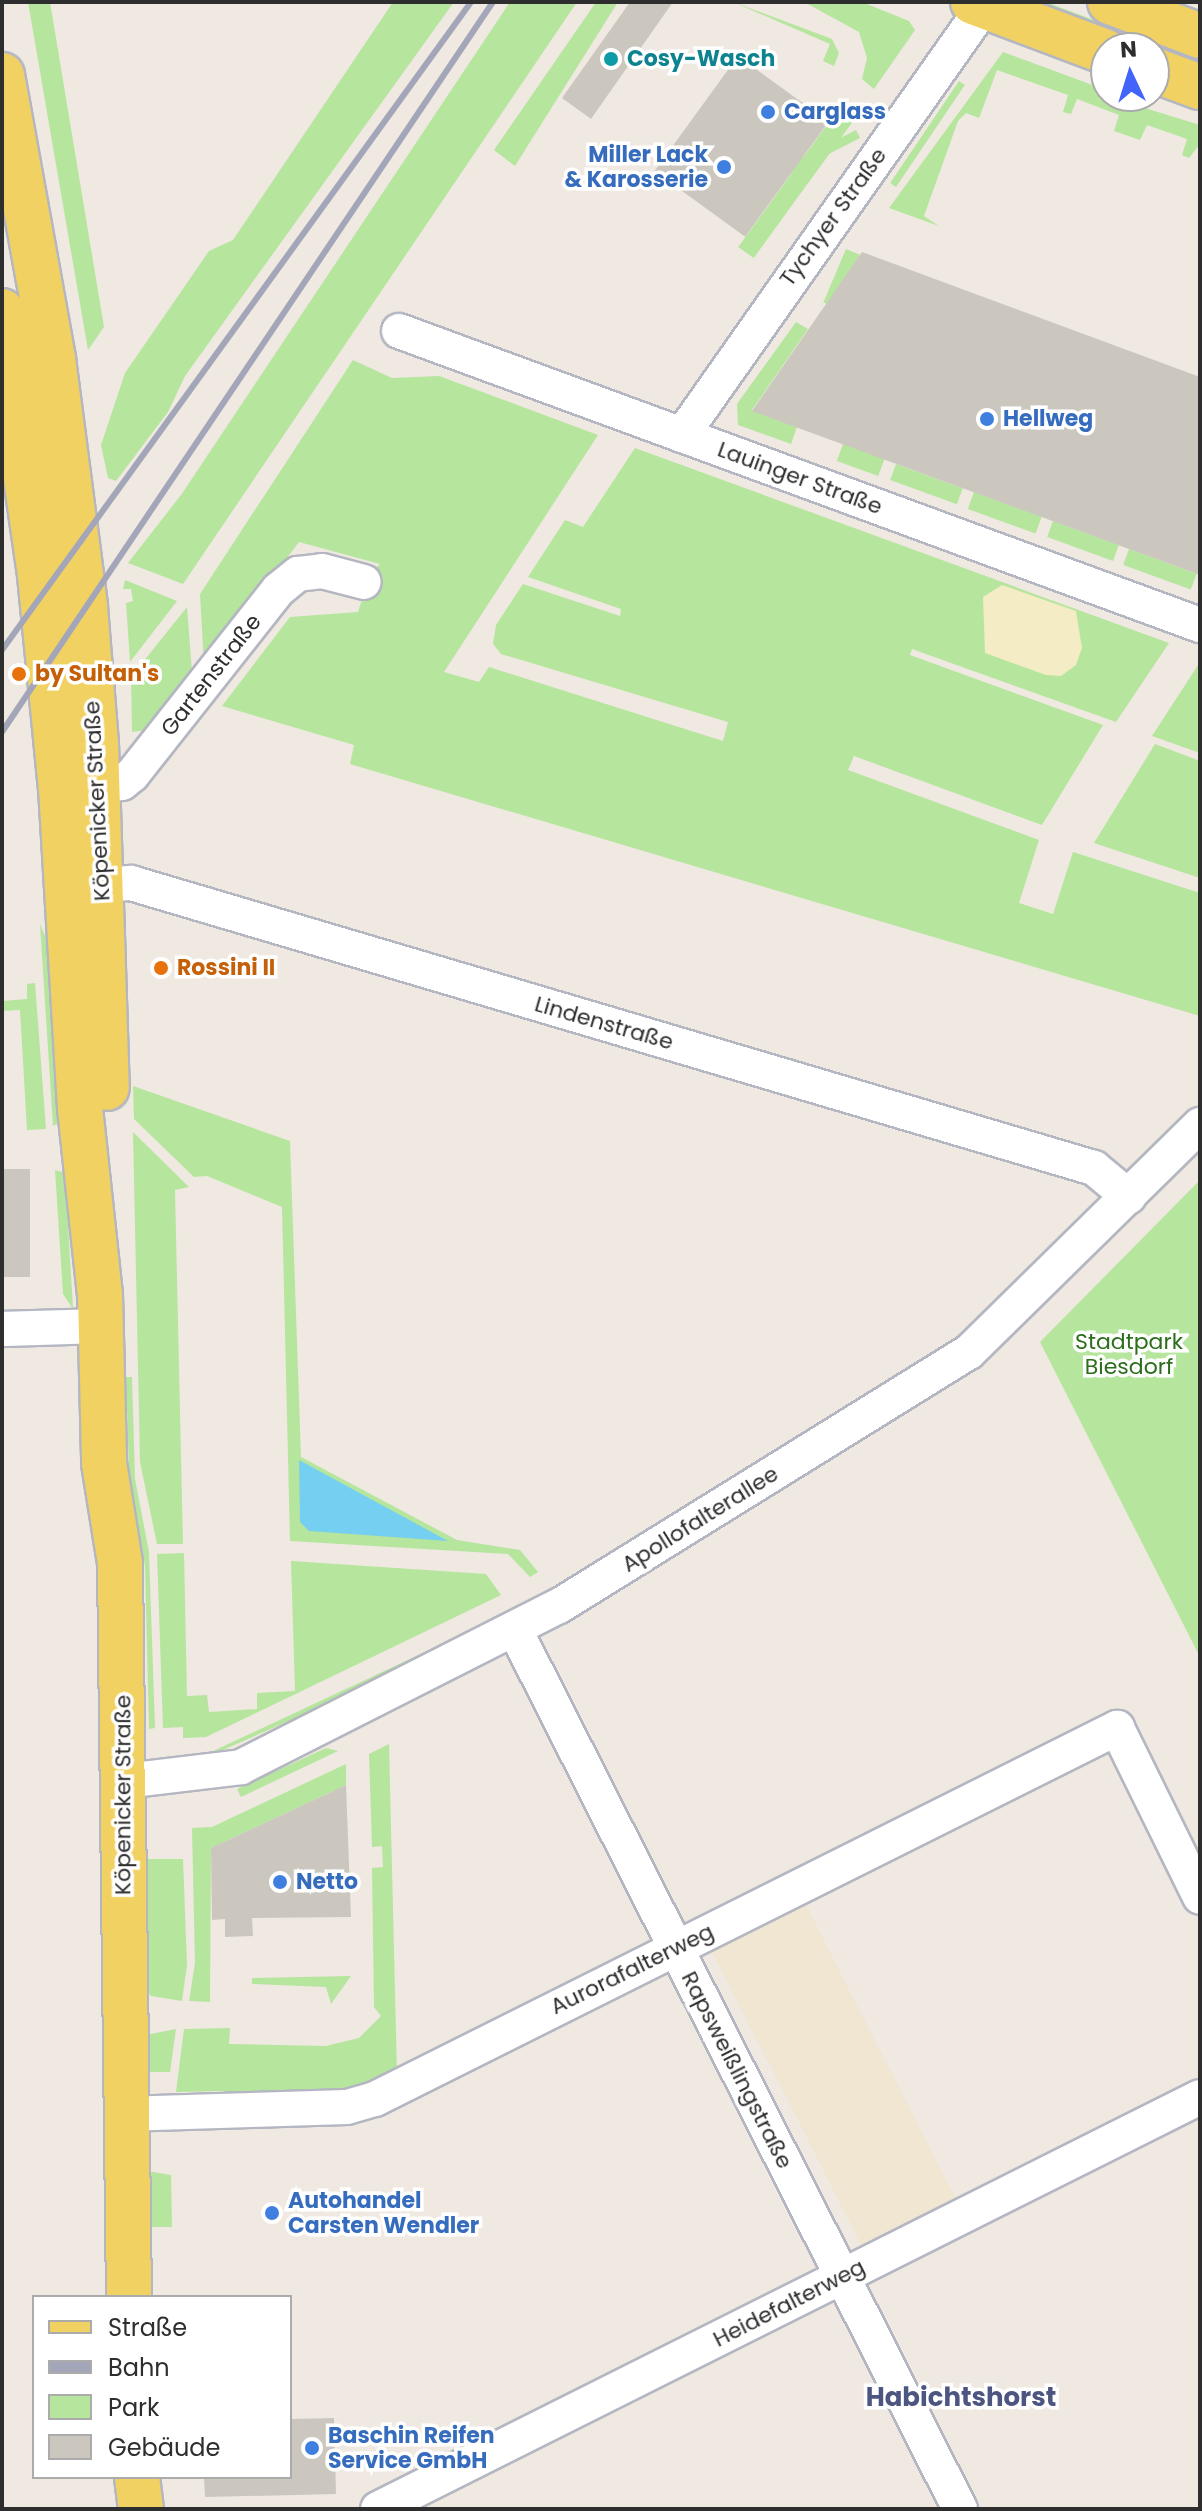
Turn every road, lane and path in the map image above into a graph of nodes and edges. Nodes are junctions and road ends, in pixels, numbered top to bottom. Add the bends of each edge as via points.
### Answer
1 (1110, 2) edge
2 (981, 4) edge
3 (1200, 36) edge
4 (1090, 46) edge
5 (1170, 76) edge
6 (1200, 87) edge
7 (4, 95) edge
8 (2, 311) edge
9 (399, 331) dead end
10 (682, 435) junction
11 (364, 582) dead end
12 (1200, 625) edge
13 (79, 786) junction
14 (84, 885) junction
15 (1200, 1125) edge
16 (1129, 1197) junction
17 (101, 1310) junction
18 (2, 1329) edge
19 (515, 1630) junction
20 (124, 1781) junction
21 (1200, 1897) edge
22 (674, 1946) junction
23 (1200, 2097) edge
24 (123, 2114) junction
25 (842, 2276) junction
26 (129, 2295) edge
27 (137, 2479) edge
28 (141, 2509) edge
29 (378, 2509) edge
30 (960, 2509) edge

1 - 3 main road
2 - 4 main road
2 - 10 street, Tychyer Straße
5 - 6 main road
7 - 13 main road, Köpenicker Straße via 58,390 85,607
8 - 13 main road, Köpenicker Straße via 40,575
9 - 10 street, Lauinger Straße
10 - 12 street, Lauinger Straße
11 - 13 street, Gartenstraße via 322,571 298,574 278,590 132,775 122,783
13 - 14 main road, Köpenicker Straße
14 - 16 street, Lindenstraße via 131,883 1094,1168
14 - 17 main road, Köpenicker Straße via 107,1106
15 - 16 street, Apollofalterallee
16 - 19 street, Apollofalterallee via 969,1352
17 - 18 street
17 - 20 main road, Köpenicker Straße via 104,1463 120,1563
19 - 20 street, Apollofalterallee via 241,1767
19 - 22 street, Rapsweißlingstraße
20 - 24 main road, Köpenicker Straße
21 - 22 street, Aurorafalterweg via 1117,1728
22 - 24 street, Aurorafalterweg via 375,2099 347,2107
22 - 25 street, Rapsweißlingstraße
23 - 25 street, Heidefalterweg
24 - 26 main road, Köpenicker Straße
25 - 29 street, Heidefalterweg
25 - 30 street, Rapsweißlingstraße
27 - 28 main road

